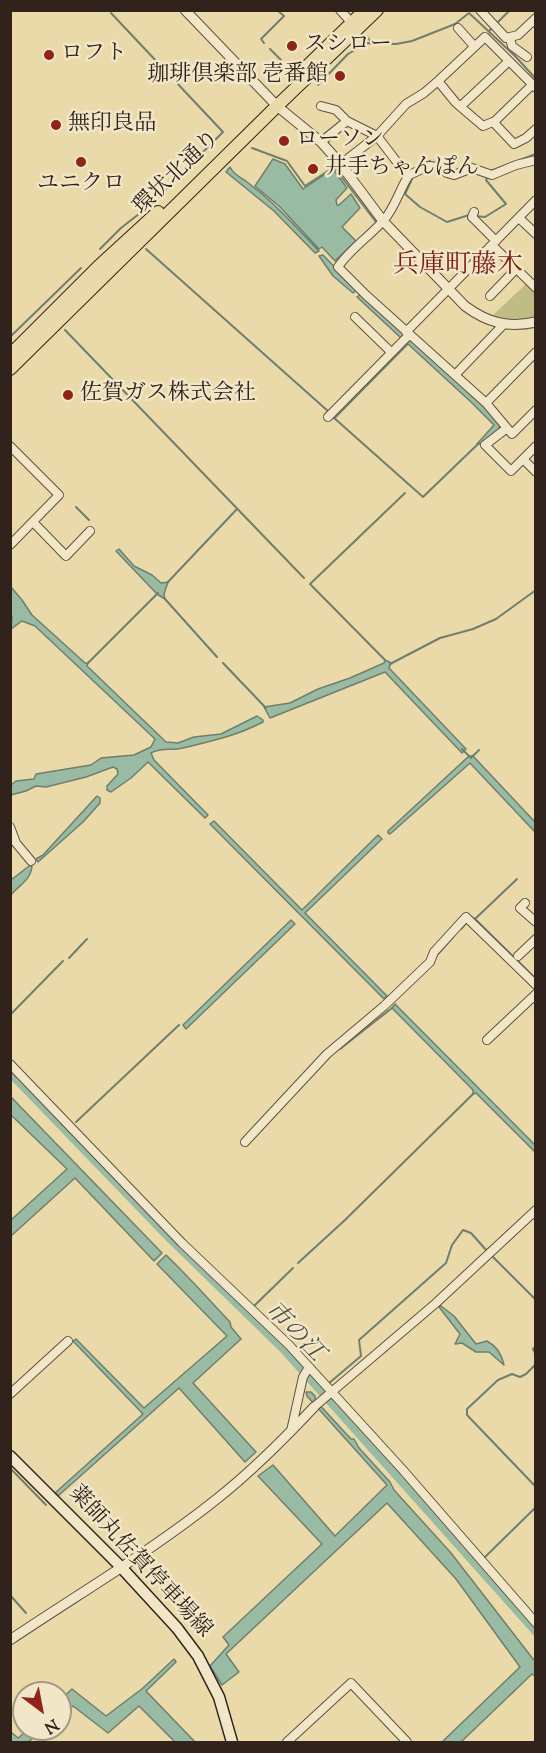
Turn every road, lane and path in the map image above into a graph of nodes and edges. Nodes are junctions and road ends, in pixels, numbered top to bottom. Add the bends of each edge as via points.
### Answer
1 (185, 10) edge
2 (340, 10) edge
3 (365, 10) edge
4 (377, 10) edge
5 (480, 10) edge
6 (536, 18) edge
7 (352, 23) junction
8 (458, 28) dead end
9 (510, 39) junction
10 (474, 46) junction
11 (527, 57) dead end
12 (509, 61) junction
13 (438, 81) junction
14 (534, 87) edge
15 (274, 103) junction
16 (321, 105) dead end
17 (461, 106) junction
18 (347, 121) junction
19 (495, 121) junction
20 (536, 129) edge
21 (377, 136) junction
22 (321, 142) junction
23 (536, 160) edge
24 (341, 164) junction
25 (409, 175) junction
26 (536, 200) edge
27 (473, 215) dead end
28 (519, 218) junction
29 (383, 221) junction
30 (536, 234) edge
31 (494, 243) junction
32 (516, 269) junction
33 (536, 288) edge
34 (449, 290) junction
35 (490, 296) dead end
36 (355, 317) dead end
37 (536, 322) edge
38 (503, 325) junction
39 (406, 336) junction
40 (391, 352) junction
41 (536, 352) edge
42 (10, 355) edge
43 (10, 369) edge
44 (455, 375) junction
45 (486, 403) junction
46 (536, 410) edge
47 (328, 417) dead end
48 (507, 428) junction
49 (10, 446) edge
50 (536, 446) edge
51 (525, 461) junction
52 (536, 472) edge
53 (33, 522) junction
54 (90, 531) dead end
55 (10, 545) edge
56 (10, 827) edge
57 (31, 861) dead end
58 (525, 903) dead end
59 (536, 922) edge
60 (536, 939) edge
61 (518, 956) dead end
62 (536, 985) edge
63 (536, 994) edge
64 (487, 1040) dead end
65 (10, 1064) edge
66 (245, 1142) dead end
67 (536, 1210) edge
68 (68, 1341) dead end
69 (309, 1367) junction
70 (328, 1388) junction
71 (10, 1394) edge
72 (318, 1403) joint
73 (290, 1433) junction
74 (10, 1456) edge
75 (120, 1566) junction
76 (536, 1623) edge
77 (10, 1640) edge
78 (232, 1743) edge
79 (287, 1743) edge
80 (407, 1743) edge

1 - 15 street
2 - 7 street
3 - 7 highway, 環状北通り
4 - 15 highway, 環状北通り
5 - 9 street
6 - 9 street
7 - 15 highway, 環状北通り
8 - 10 street
9 - 11 street via 512,46
10 - 12 street via 485,37
10 - 13 street
12 - 14 street
12 - 17 street
13 - 17 street
13 - 21 street via 406,104
14 - 19 street
15 - 22 street
15 - 42 highway, 環状北通り
15 - 43 highway, 環状北通り
16 - 18 street via 336,110
17 - 19 street via 483,126
18 - 21 street
18 - 22 street
19 - 20 street via 514,144
21 - 24 street
21 - 25 street
22 - 24 street
23 - 25 street via 492,175 472,168 454,175 429,166
24 - 29 street
25 - 29 street
26 - 28 street
27 - 31 street
28 - 30 street
28 - 31 street
29 - 34 street
29 - 39 street via 338,267
31 - 32 street
31 - 34 street
32 - 33 street
32 - 35 street
34 - 38 street via 478,316
34 - 39 street
36 - 40 street
37 - 38 street
38 - 44 street
39 - 40 street
39 - 44 street
40 - 47 street
41 - 45 street
44 - 45 street
45 - 48 street
46 - 48 street via 512,434
48 - 51 street via 485,445 511,471
49 - 53 street via 59,495
50 - 51 street
51 - 52 street
53 - 54 street via 66,556
53 - 55 street
56 - 57 street via 16,843
58 - 59 street via 520,908
60 - 61 street
62 - 66 street via 466,916 434,952 430,962 327,1054
63 - 64 street
65 - 69 street via 182,1243
67 - 70 street via 436,1303
68 - 71 street
69 - 70 street
69 - 73 street
70 - 72 street
70 - 76 street
72 - 73 street
73 - 75 street via 219,1497
74 - 75 main road, 薬師丸佐賀停車場線
75 - 77 street
75 - 78 main road, 薬師丸佐賀停車場線 via 198,1656 219,1697
79 - 80 street via 351,1683

